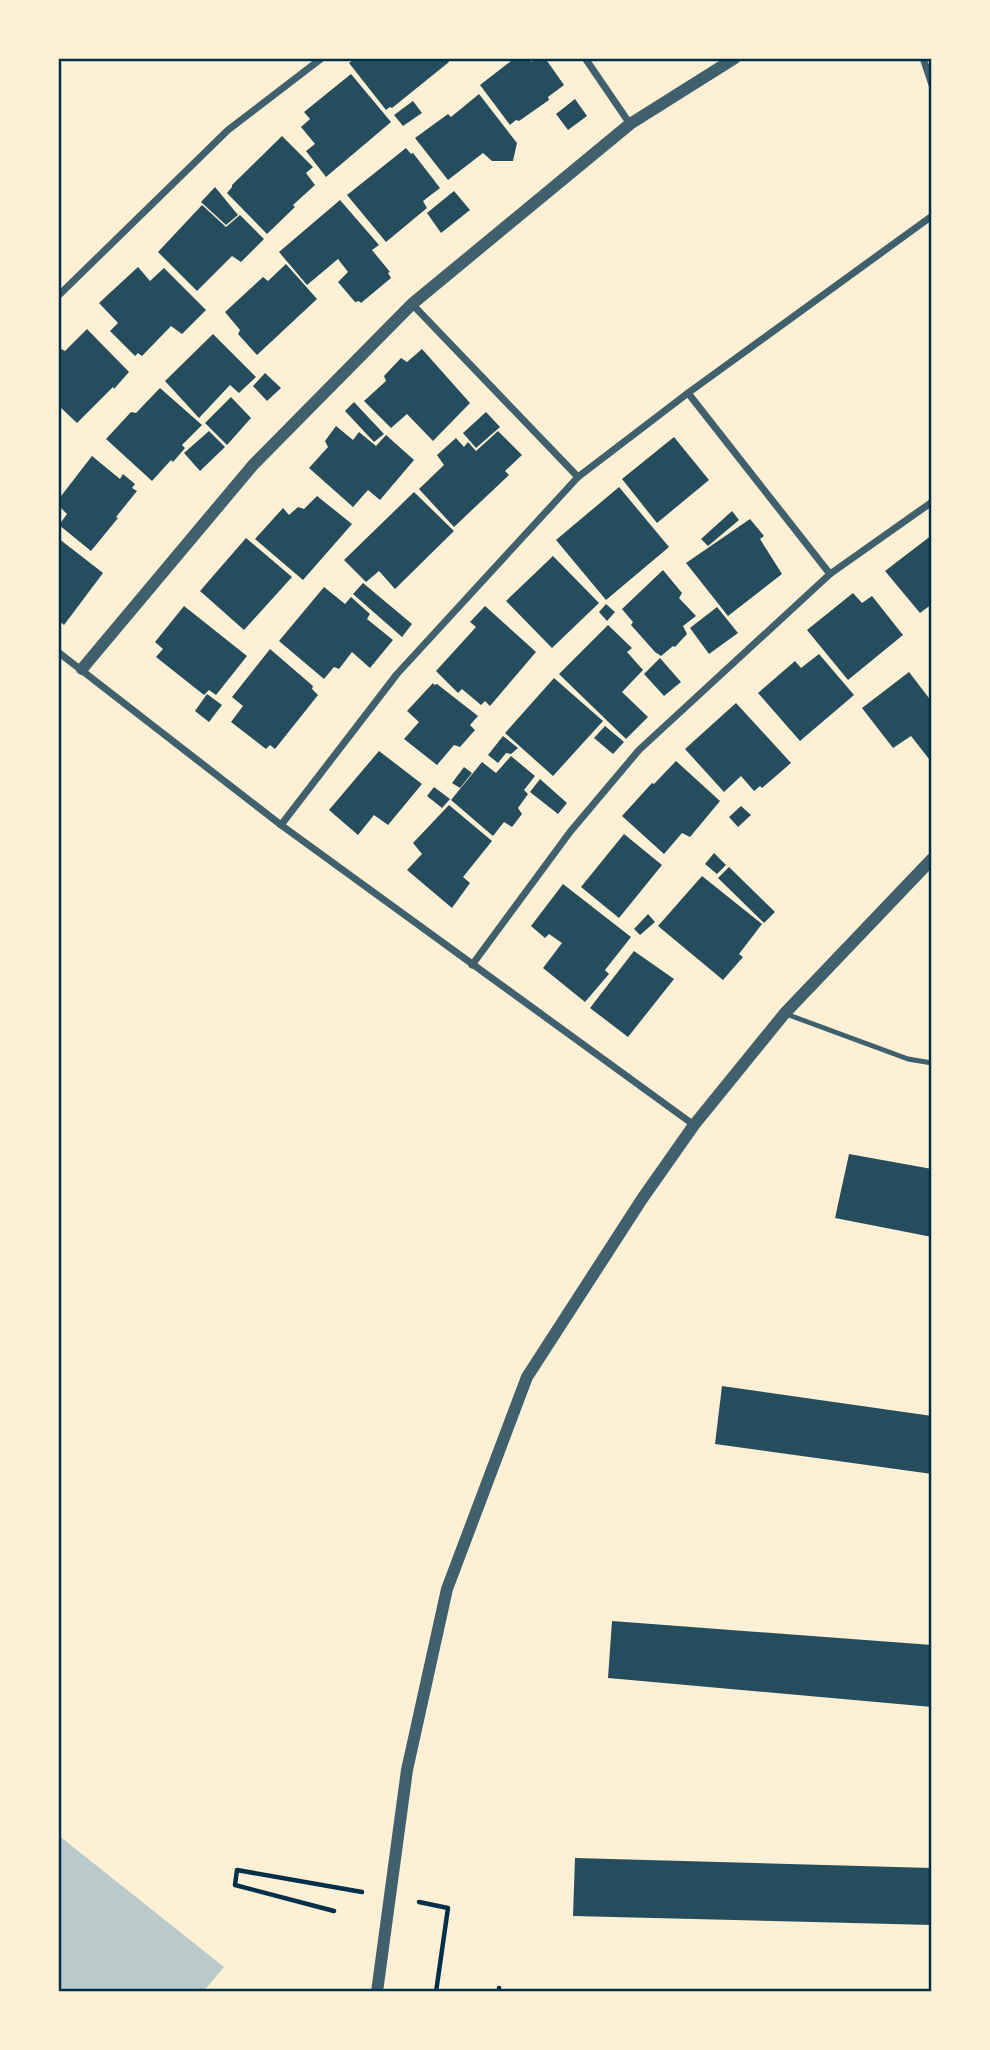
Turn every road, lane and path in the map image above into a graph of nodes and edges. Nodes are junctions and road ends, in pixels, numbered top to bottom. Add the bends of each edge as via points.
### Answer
1 (322, 58) edge
2 (585, 58) edge
3 (735, 58) edge
4 (923, 58) edge
5 (932, 85) edge
6 (630, 124) junction
7 (932, 216) edge
8 (58, 296) edge
9 (412, 304) junction
10 (688, 393) junction
11 (578, 477) junction
12 (932, 502) edge
13 (830, 574) junction
14 (58, 652) edge
15 (82, 669) junction
16 (281, 825) junction
17 (932, 859) edge
18 (472, 965) junction
19 (785, 1013) junction
20 (932, 1063) edge
21 (694, 1125) junction
22 (369, 1894) dead end
23 (408, 1900) dead end
24 (334, 1911) dead end
25 (377, 1992) edge
26 (436, 1992) edge

1 - 8 street via 228,130
2 - 6 street
3 - 6 street
4 - 5 street
6 - 9 street
7 - 10 street
9 - 11 street
9 - 15 street via 253,465
10 - 11 street
10 - 13 street
11 - 16 street via 397,674
12 - 13 street
13 - 18 street via 639,750 570,832
14 - 15 street
15 - 16 street
16 - 18 street
17 - 19 street
18 - 21 street
19 - 20 lane via 908,1059
19 - 21 street
21 - 25 street via 527,1377 447,1589 407,1770
22 - 24 path via 237,1870 235,1885
23 - 26 path via 447,1908

